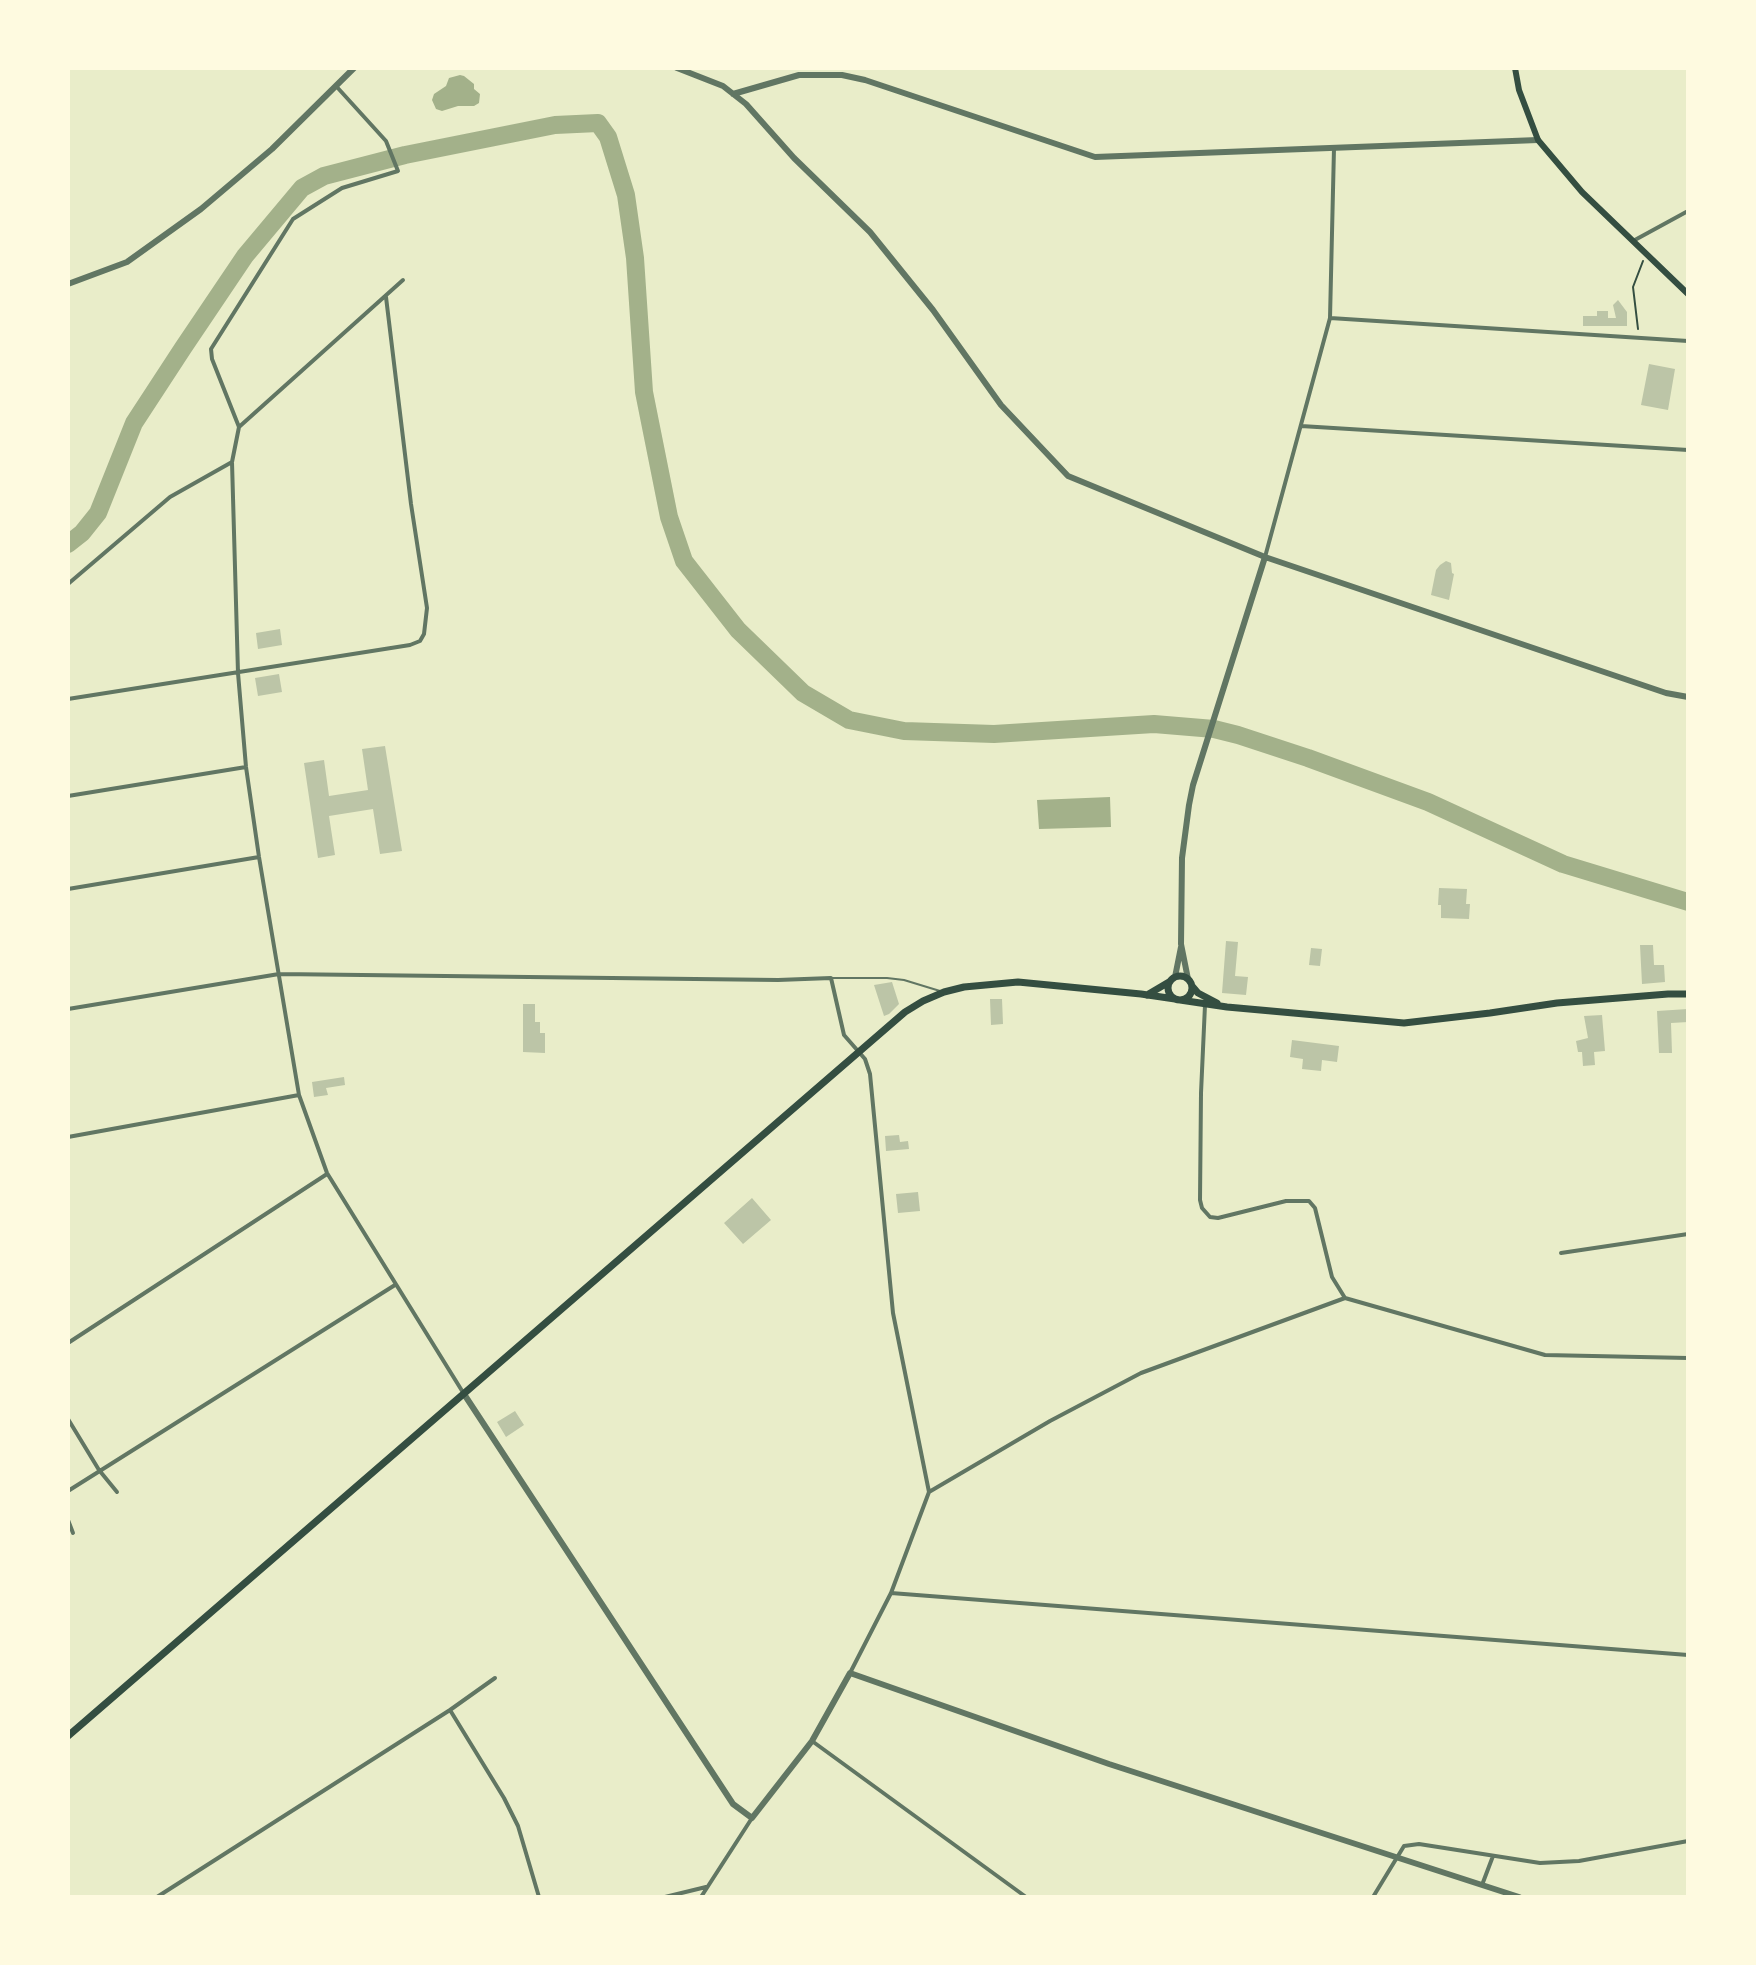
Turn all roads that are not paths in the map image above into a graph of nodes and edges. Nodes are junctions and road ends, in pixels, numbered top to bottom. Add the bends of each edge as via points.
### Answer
1 (354, 68) edge
2 (677, 68) edge
3 (1515, 68) edge
4 (336, 86) junction
5 (733, 94) junction
6 (1538, 140) junction
7 (1334, 148) junction
8 (1688, 211) edge
9 (1633, 241) junction
10 (403, 280) dead end
11 (68, 284) edge
12 (1688, 294) edge
13 (386, 297) junction
14 (1330, 318) junction
15 (1688, 341) edge
16 (1301, 426) junction
17 (239, 427) junction
18 (1688, 450) edge
19 (232, 462) junction
20 (1265, 557) junction
21 (68, 584) edge
22 (238, 673) junction
23 (1688, 697) edge
24 (68, 699) edge
25 (246, 767) junction
26 (68, 796) edge
27 (259, 857) junction
28 (68, 889) edge
29 (1181, 944) junction
30 (279, 974) junction
31 (831, 978) junction
32 (1172, 979) junction
33 (1190, 982) junction
34 (944, 992) junction
35 (1688, 994) edge
36 (1147, 995) junction
37 (1177, 1000) junction
38 (1205, 1000) junction
39 (68, 1009) edge
40 (859, 1051) junction
41 (299, 1095) junction
42 (68, 1137) edge
43 (327, 1173) junction
44 (1688, 1234) edge
45 (1561, 1253) dead end
46 (395, 1285) junction
47 (1345, 1298) junction
48 (68, 1343) edge
49 (1688, 1358) edge
50 (464, 1394) junction
51 (68, 1419) edge
52 (99, 1470) junction
53 (68, 1491) edge
54 (117, 1492) dead end
55 (929, 1492) junction
56 (68, 1520) edge
57 (73, 1533) dead end
58 (891, 1593) junction
59 (1688, 1655) edge
60 (850, 1673) junction
61 (495, 1678) dead end
62 (450, 1710) junction
63 (68, 1736) edge
64 (812, 1741) junction
65 (752, 1818) junction
66 (1688, 1841) edge
67 (1397, 1856) junction
68 (1493, 1856) junction
69 (1482, 1885) junction
70 (708, 1886) junction
71 (1492, 1888) junction
72 (157, 1897) edge
73 (539, 1897) edge
74 (665, 1897) edge
75 (701, 1897) edge
76 (1026, 1897) edge
77 (1373, 1897) edge
78 (1486, 1897) edge
79 (1519, 1897) edge

1 - 4 street
2 - 5 street
3 - 6 main road
4 - 11 street via 201,209 127,262
4 - 17 street via 386,141 398,171 342,188 293,219 211,349
5 - 7 street via 799,75 842,75 1095,157
5 - 20 street via 870,232 1001,405 1068,476
6 - 7 street
6 - 9 main road
7 - 14 street
8 - 9 street
9 - 12 main road
10 - 13 street
13 - 17 street
13 - 22 street via 427,608 424,634 410,645
14 - 15 street
14 - 16 street
16 - 18 street
16 - 20 street
17 - 19 street
19 - 21 street via 170,497
19 - 22 street
20 - 23 street
20 - 29 street via 1193,785 1182,858
22 - 24 street
22 - 25 street
25 - 26 street
25 - 27 street
27 - 28 street
27 - 30 street
29 - 32 street
29 - 33 street
30 - 31 street
30 - 39 street
30 - 41 street
31 - 34 lane via 904,980
31 - 40 street via 844,1035
32 - 33 highway via 1181,976
32 - 36 highway
32 - 37 highway via 1169,994
33 - 37 highway via 1189,996
33 - 38 highway
34 - 36 highway via 1018,982
34 - 40 highway via 905,1012
35 - 38 highway via 1557,1003 1404,1023
36 - 37 highway
37 - 38 highway
38 - 47 street via 1202,1208 1218,1218 1286,1201 1309,1201 1332,1277
40 - 50 highway
40 - 55 street via 870,1074 893,1313
41 - 42 street
41 - 43 street
43 - 46 street
43 - 48 street
44 - 45 street
46 - 50 street
46 - 52 street
47 - 49 street via 1545,1355
47 - 55 street via 1141,1373
50 - 63 highway
50 - 65 street via 733,1804
51 - 52 street
52 - 53 street
52 - 54 street
55 - 58 street
56 - 57 street
58 - 59 street
58 - 60 street
60 - 64 street
60 - 67 street via 1109,1764
61 - 62 street
62 - 72 street
62 - 73 street via 518,1826
64 - 65 street
64 - 76 street
65 - 70 street
66 - 68 street via 1579,1861 1540,1863
67 - 68 street via 1404,1846 1419,1844
67 - 69 street
67 - 77 street
68 - 69 street
69 - 71 street
70 - 74 street
70 - 75 street
71 - 78 street
71 - 79 street

